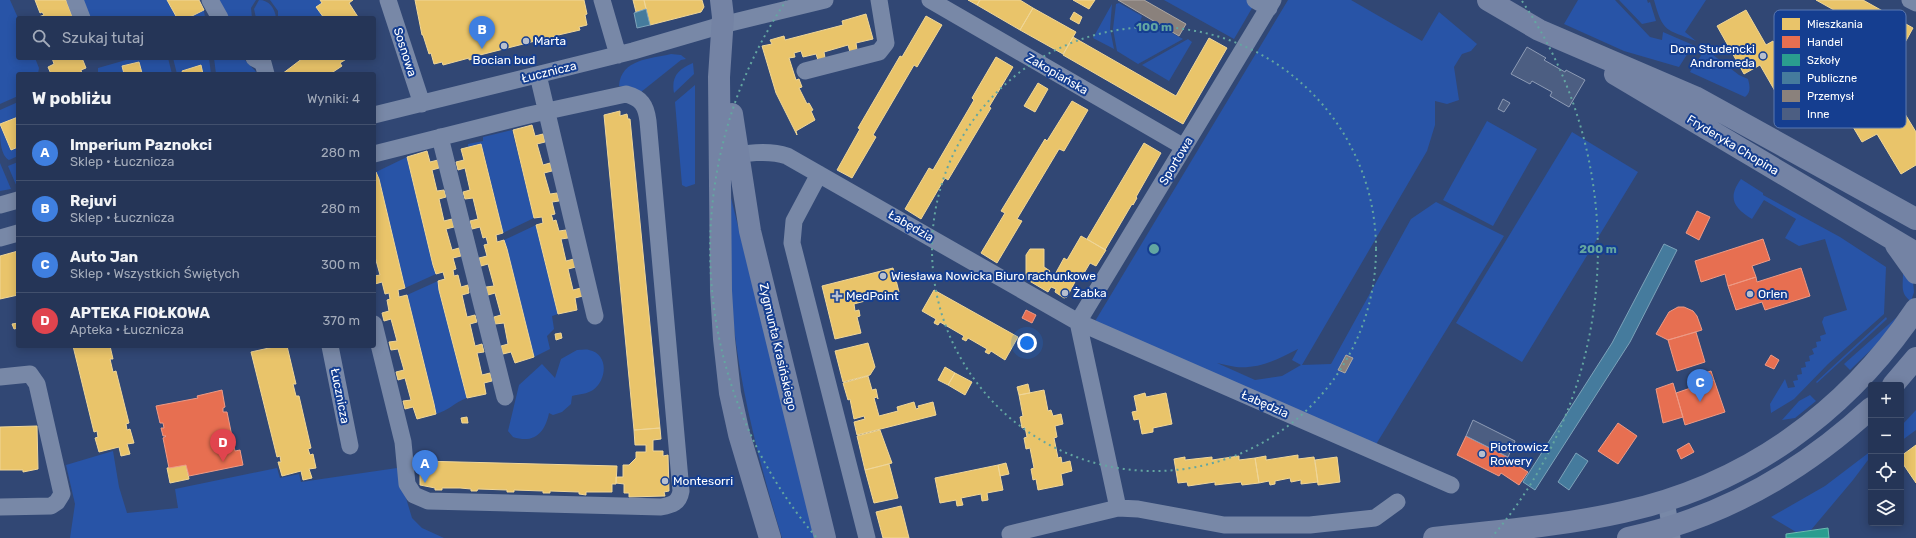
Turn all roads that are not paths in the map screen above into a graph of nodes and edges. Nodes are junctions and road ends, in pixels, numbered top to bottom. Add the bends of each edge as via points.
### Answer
1 (75, 0) edge
2 (210, 0) edge
3 (388, 0) edge
4 (602, 0) edge
5 (721, 0) edge
6 (826, 0) edge
7 (879, 0) edge
8 (930, 0) edge
9 (1488, 0) edge
10 (1910, 0) edge
11 (1266, 3) edge
12 (1916, 3) edge
13 (81, 16) edge
14 (219, 16) edge
15 (722, 25) junction
16 (1551, 35) junction
17 (618, 55) junction
18 (805, 71) dead end
19 (538, 75) junction
20 (422, 104) junction
21 (547, 111) junction
22 (376, 115) edge
23 (720, 128) junction
24 (440, 137) junction
25 (1184, 147) junction
26 (376, 153) edge
27 (738, 155) junction
28 (819, 174) junction
29 (721, 190) junction
30 (16, 201) edge
31 (0, 205) edge
32 (1913, 216) edge
33 (16, 234) edge
34 (0, 238) edge
35 (1891, 239) junction
36 (1916, 253) edge
37 (1916, 273) edge
38 (1916, 301) edge
39 (595, 316) dead end
40 (1911, 317) edge
41 (1078, 322) junction
42 (376, 332) edge
43 (330, 348) edge
44 (1916, 358) edge
45 (0, 377) edge
46 (1896, 382) edge
47 (505, 397) dead end
48 (1868, 411) edge
49 (350, 446) dead end
50 (1451, 486) dead end
51 (1666, 500) junction
52 (759, 502) junction
53 (1397, 502) dead end
54 (0, 507) edge
55 (1118, 508) junction
56 (1671, 533) edge
57 (1010, 534) dead end
58 (754, 538) edge
59 (770, 538) edge
60 (825, 538) edge
61 (867, 538) edge
62 (1434, 538) edge
63 (1628, 538) edge

1 - 13 street
2 - 14 street
3 - 20 street, Sosnowa
4 - 17 street
5 - 15 street, Zygmunta Krasińskiego
6 - 15 street
7 - 18 street via 886,43 879,52
8 - 25 street, Zakopiańska
9 - 16 street, Fryderyka Chopina
10 - 12 street
11 - 25 street, Sportowa
15 - 17 street, Łucznicza
15 - 23 street, Zygmunta Krasińskiego via 719,59
15 - 27 street, Zygmunta Krasińskiego
16 - 32 street, Fryderyka Chopina via 1695,97
16 - 35 street, Fryderyka Chopina
17 - 19 street, Łucznicza
19 - 20 street, Łucznicza
19 - 21 street
20 - 22 street, Łucznicza
21 - 24 street
21 - 39 street
21 - 42 street via 626,94 641,100 646,109 680,498 676,503 661,507 421,499 410,491 407,484 403,442
23 - 27 street, Zygmunta Krasińskiego via 728,150
23 - 29 street, Zygmunta Krasińskiego
24 - 26 street
24 - 47 street
25 - 41 street, Sportowa
27 - 28 street, Łabędzia via 779,153
27 - 29 street, Zygmunta Krasińskiego via 724,168
27 - 60 street, Zygmunta Krasińskiego via 750,231
28 - 41 street, Łabędzia
28 - 61 street via 794,220 792,243
29 - 52 street, Zygmunta Krasińskiego via 721,291 727,366 739,434
30 - 31 street
33 - 34 street
35 - 36 street, Fryderyka Chopina
35 - 37 street
38 - 40 street
40 - 51 street via 1873,367 1804,429 1743,468 1715,482
41 - 50 street, Łabędzia
41 - 55 street
43 - 49 street, Łucznicza
44 - 46 street
45 - 54 street via 30,374 37,384 62,494 51,506
48 - 56 street via 1824,448 1774,481
51 - 56 street
51 - 62 street via 1588,519
52 - 58 street, Zygmunta Krasińskiego
52 - 59 street, Zygmunta Krasińskiego
53 - 55 street via 1375,518 1310,525 1224,525 1138,509
55 - 57 street
56 - 63 street

